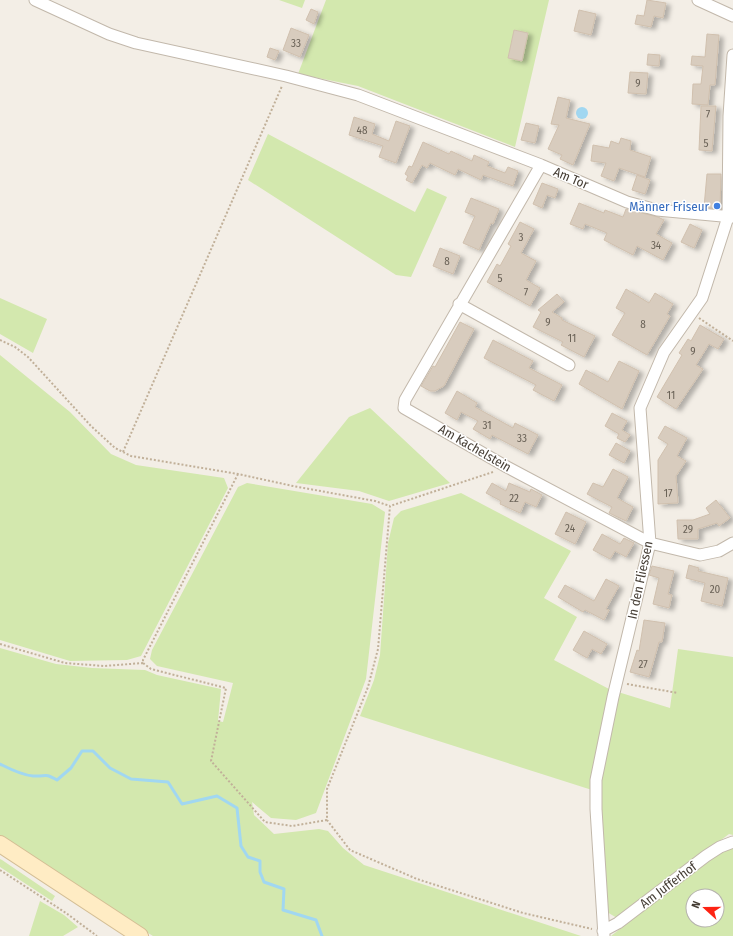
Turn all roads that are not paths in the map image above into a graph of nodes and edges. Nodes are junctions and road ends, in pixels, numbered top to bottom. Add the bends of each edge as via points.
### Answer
1 (35, 0) edge
2 (698, 0) edge
3 (733, 16) edge
4 (733, 55) edge
5 (541, 165) junction
6 (731, 217) edge
7 (459, 304) junction
8 (569, 366) dead end
9 (650, 543) junction
10 (733, 543) edge
11 (733, 842) edge
12 (0, 844) edge
13 (604, 934) edge
14 (140, 936) edge

1 - 5 street, Am Tor via 109,34 136,43 340,89
2 - 3 street
4 - 6 street, In den Fliessen via 729,116
5 - 6 street, Am Tor via 627,202 657,210
5 - 7 street, Am Kachelstein
6 - 9 street, In den Fliessen via 702,298 664,352 640,408
7 - 8 street
7 - 9 street, Am Kachelstein via 405,400 404,408 507,467
9 - 10 street, Am Kachelstein via 700,555 719,551
9 - 13 street, In den Fliessen via 616,682 596,780
11 - 13 street, Am Jufferhof via 706,856
12 - 14 main road

